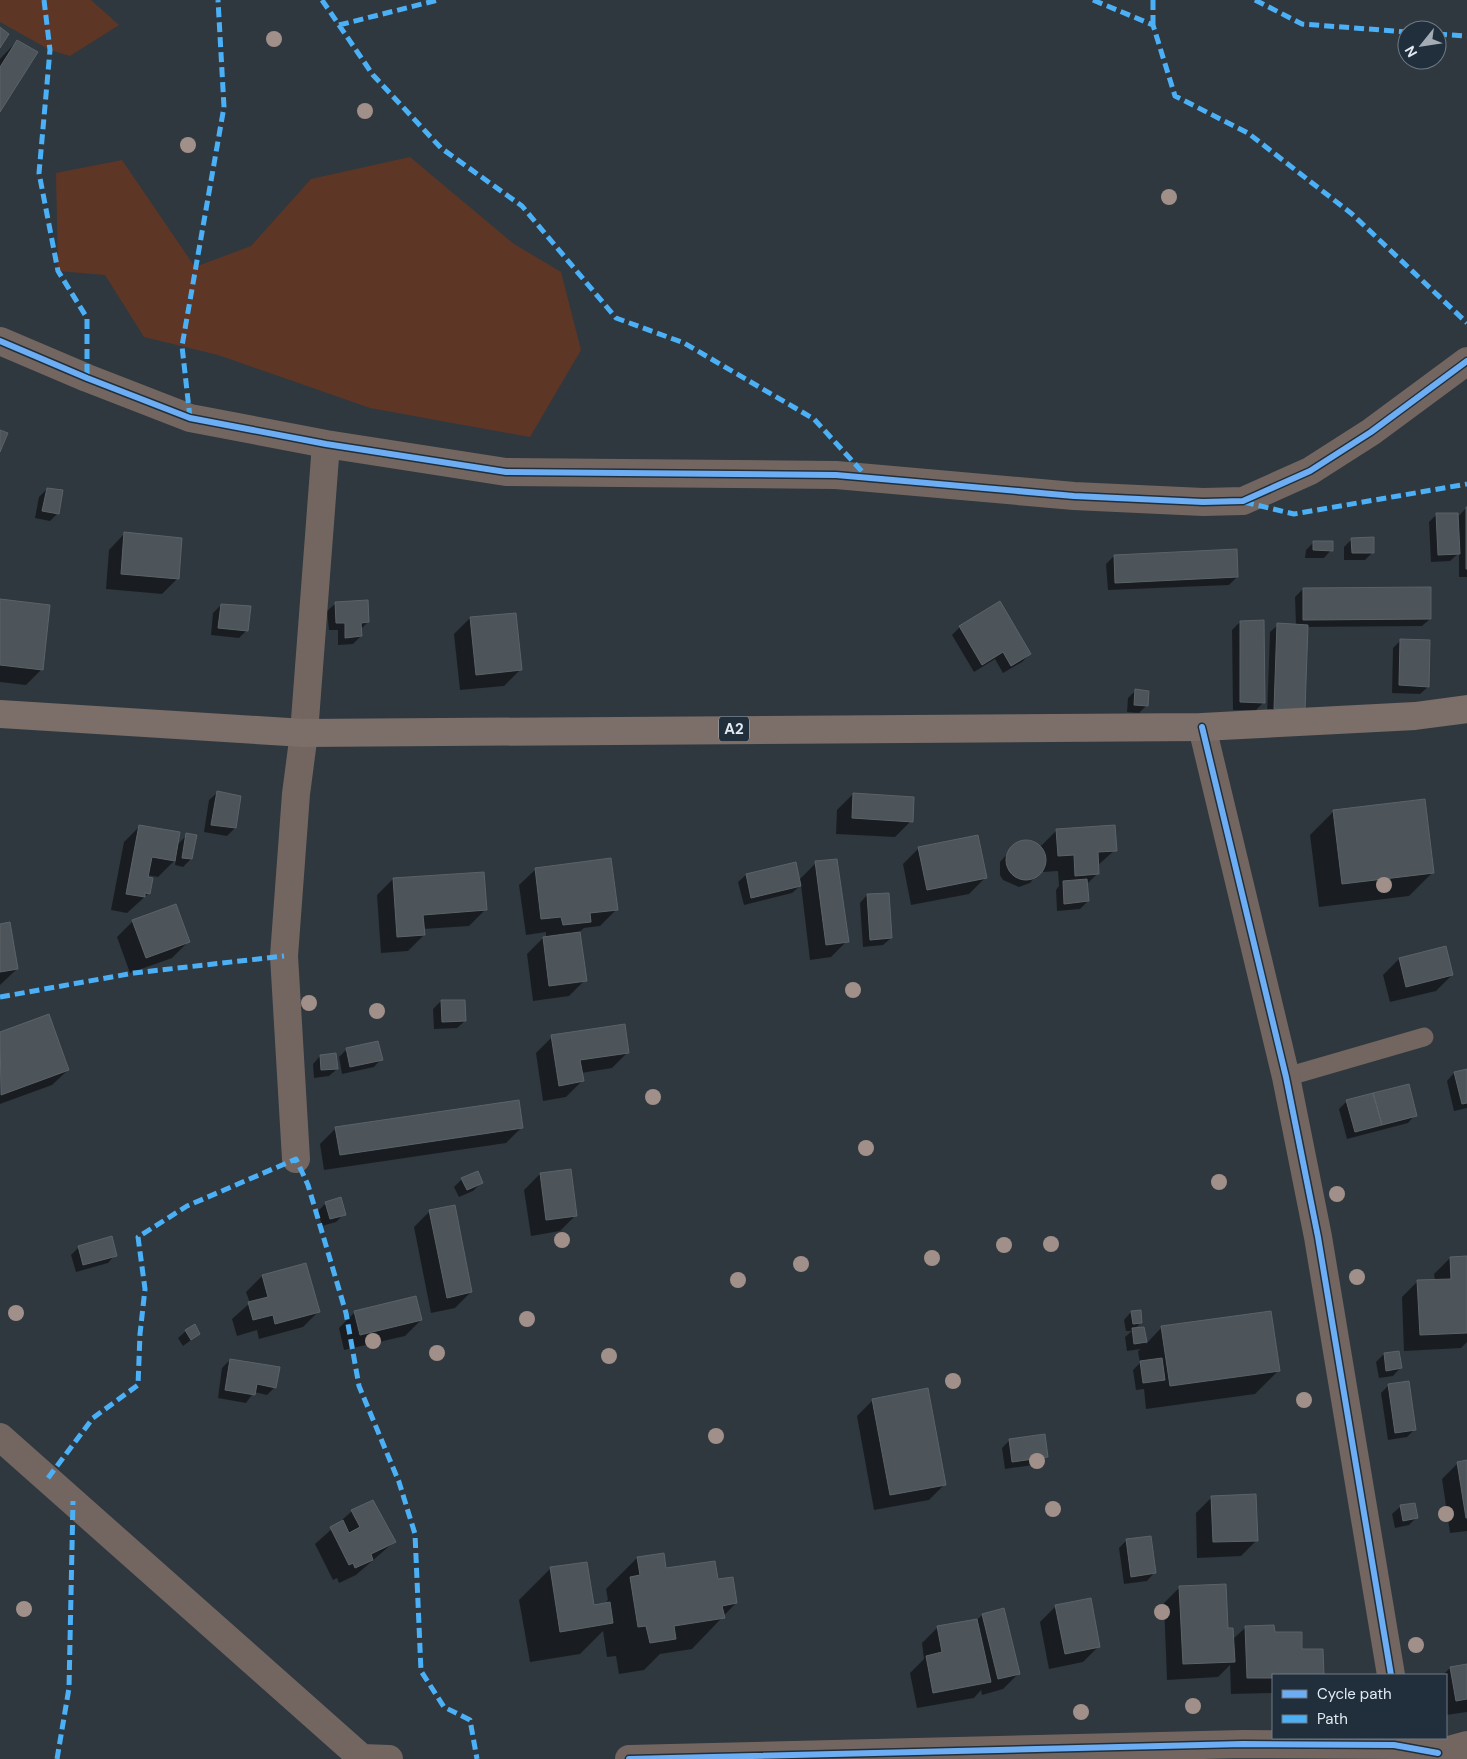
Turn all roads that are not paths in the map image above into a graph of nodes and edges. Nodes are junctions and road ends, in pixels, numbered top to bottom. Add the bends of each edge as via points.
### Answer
1 (0, 341) edge
2 (1467, 361) edge
3 (326, 444) junction
4 (1467, 710) edge
5 (0, 714) edge
6 (1202, 727) junction
7 (304, 733) junction
8 (1424, 1037) dead end
9 (1286, 1077) junction
10 (296, 1159) dead end
11 (0, 1437) edge
12 (1391, 1674) edge
13 (1467, 1745) edge
14 (1433, 1750) edge
15 (363, 1758) edge
16 (389, 1759) edge
17 (629, 1759) edge

1 - 3 street via 190,418
2 - 3 street via 1371,432 1310,471 1242,501 1074,496 836,475 506,472
3 - 7 street
4 - 6 main road, A2 via 1415,716
5 - 7 main road, A2
6 - 7 main road, A2
6 - 9 street
7 - 10 street via 296,794 284,956
8 - 9 lane
9 - 12 street via 1318,1237
11 - 15 street
13 - 14 street
14 - 17 street via 1394,1745 1243,1744
15 - 16 street

